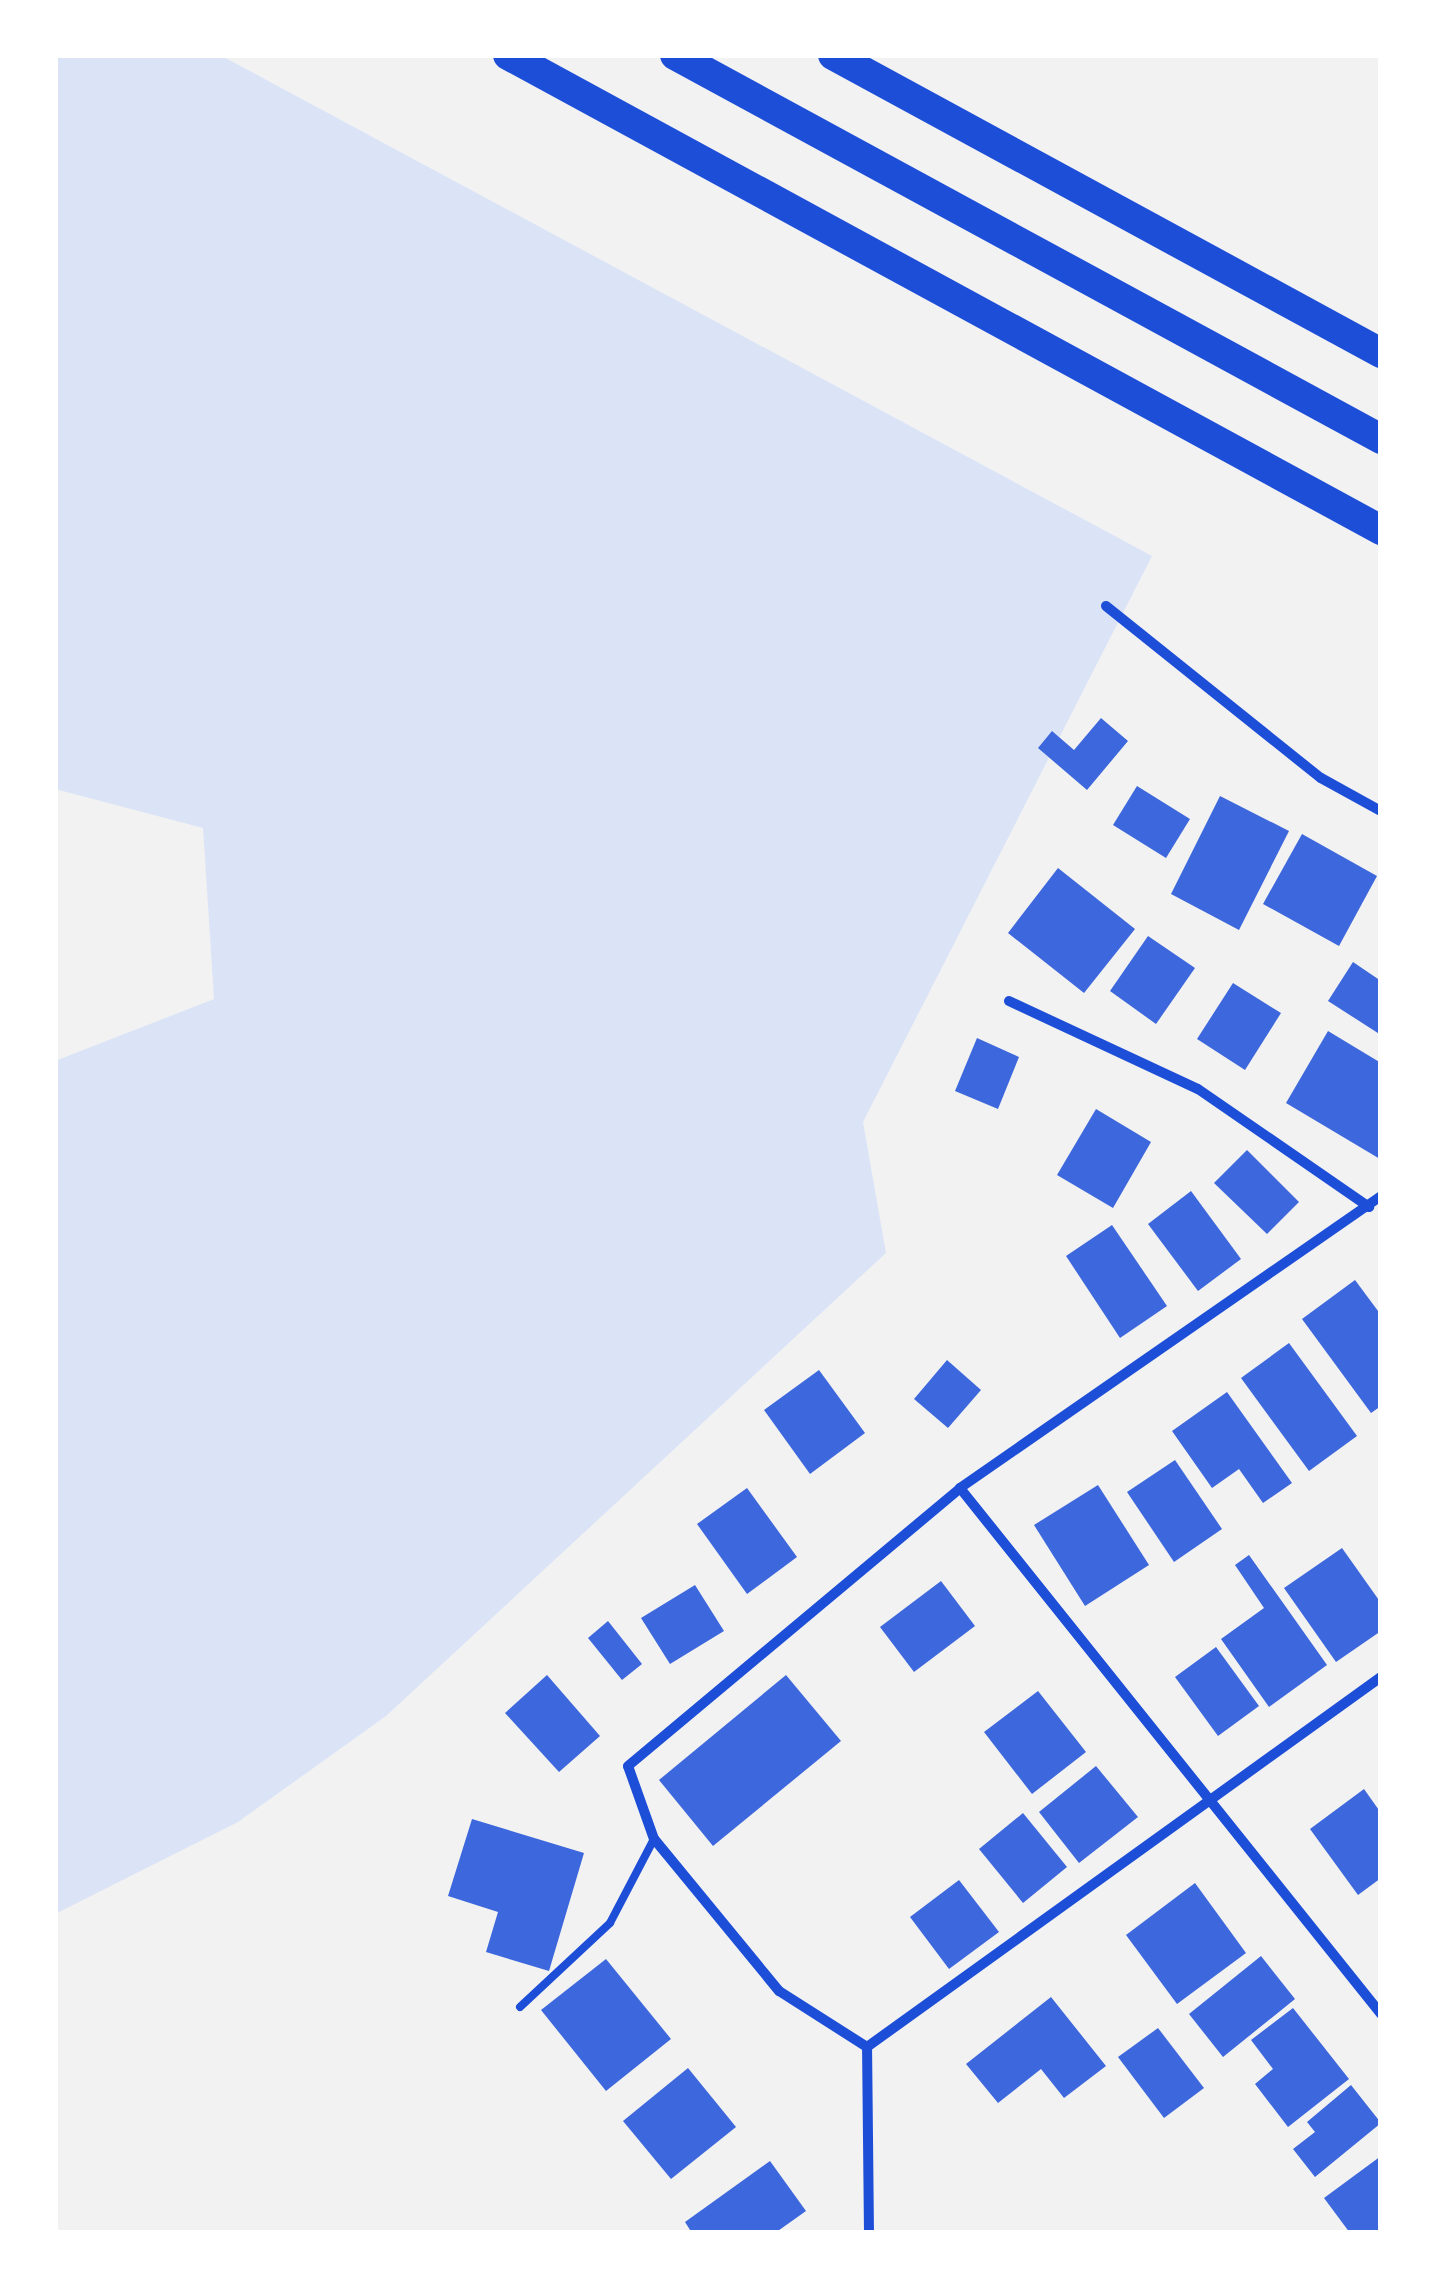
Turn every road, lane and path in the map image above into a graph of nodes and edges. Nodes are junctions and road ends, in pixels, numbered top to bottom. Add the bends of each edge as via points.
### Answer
1 (508, 55) edge
2 (675, 55) edge
3 (833, 55) edge
4 (1381, 353) edge
5 (1381, 439) edge
6 (1381, 530) edge
7 (1106, 606) dead end
8 (1381, 811) edge
9 (1008, 1002) dead end
10 (1381, 1196) edge
11 (1369, 1206) junction
12 (960, 1488) junction
13 (1381, 1678) edge
14 (1205, 1798) junction
15 (654, 1839) junction
16 (520, 2008) dead end
17 (1381, 2014) edge
18 (867, 2047) junction
19 (869, 2233) edge

1 - 6 highway
2 - 5 highway
3 - 4 highway
7 - 8 street via 1321,778
9 - 11 street via 1198,1090
10 - 11 street
11 - 12 street
12 - 14 street
12 - 15 street via 628,1766
13 - 14 street
14 - 17 street
14 - 18 street
15 - 16 lane via 610,1922
15 - 18 street via 779,1992
18 - 19 street

